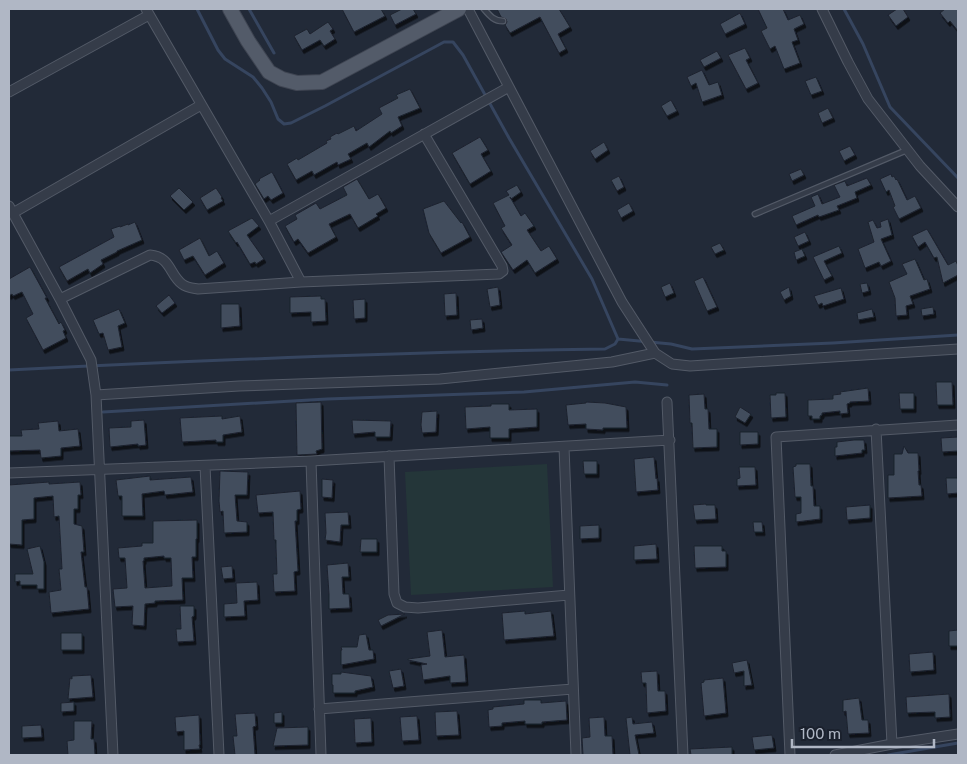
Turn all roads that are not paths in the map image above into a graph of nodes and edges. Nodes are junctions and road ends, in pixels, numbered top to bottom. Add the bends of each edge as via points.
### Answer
1 (230, 9) edge
2 (459, 9) edge
3 (468, 9) edge
4 (484, 9) edge
5 (822, 9) edge
6 (147, 12) edge
7 (503, 21) dead end
8 (509, 88) junction
9 (9, 92) edge
10 (201, 105) junction
11 (424, 134) junction
12 (907, 150) junction
13 (958, 207) edge
14 (11, 210) edge
15 (755, 214) dead end
16 (269, 221) junction
17 (301, 282) junction
18 (60, 299) junction
19 (958, 349) edge
20 (655, 353) junction
21 (96, 395) junction
22 (667, 402) dead end
23 (958, 425) edge
24 (876, 429) junction
25 (670, 440) junction
26 (564, 447) junction
27 (389, 456) junction
28 (310, 461) junction
29 (205, 466) junction
30 (98, 469) junction
31 (9, 473) edge
32 (569, 595) junction
33 (573, 689) junction
34 (319, 709) junction
35 (958, 734) edge
36 (892, 744) junction
37 (113, 755) edge
38 (219, 755) edge
39 (321, 755) edge
40 (576, 755) edge
41 (683, 755) edge
42 (790, 755) edge
43 (836, 755) edge

1 - 2 main road via 269,72 297,83 322,82
3 - 8 street
4 - 7 lane via 497,21
5 - 12 street via 868,99
6 - 9 street
6 - 10 street
8 - 11 street
8 - 20 street via 622,302
10 - 14 street
10 - 16 street
11 - 16 street
11 - 17 street via 503,271 499,274
12 - 13 street
12 - 15 lane
14 - 18 street
16 - 17 street
17 - 18 street via 188,288 180,283 163,259 150,255
18 - 21 street via 91,360
19 - 20 street via 690,366 672,364
20 - 21 street via 612,362 440,379
21 - 30 street
22 - 25 street
23 - 24 street
24 - 36 street
24 - 42 street via 776,436
25 - 26 street
25 - 41 street
26 - 27 street
26 - 32 street
27 - 28 street
27 - 32 street via 394,594 397,603 418,608
28 - 29 street
28 - 34 street
29 - 30 street
29 - 38 street
30 - 31 street
30 - 37 street
32 - 33 street
33 - 34 street
33 - 40 street
34 - 39 street
35 - 36 street
36 - 43 street

